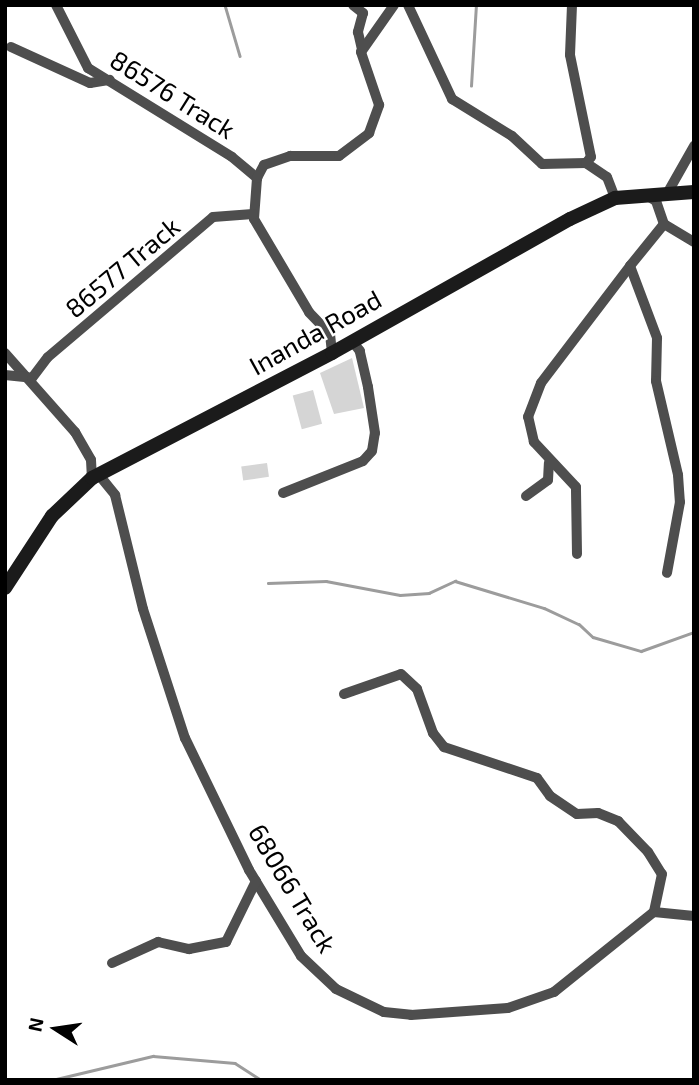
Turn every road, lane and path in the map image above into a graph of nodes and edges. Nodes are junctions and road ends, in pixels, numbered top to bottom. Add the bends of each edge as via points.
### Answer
1 (56, 5) edge
2 (353, 5) edge
3 (394, 5) edge
4 (408, 5) edge
5 (572, 5) edge
6 (11, 47) dead end
7 (362, 49) junction
8 (110, 80) junction
9 (694, 146) edge
10 (586, 163) junction
11 (257, 178) junction
12 (668, 192) junction
13 (694, 192) edge
14 (646, 195) junction
15 (615, 198) junction
16 (253, 214) junction
17 (664, 224) junction
18 (694, 242) edge
19 (631, 266) junction
20 (352, 341) junction
21 (5, 353) edge
22 (332, 353) junction
23 (5, 375) edge
24 (32, 378) junction
25 (549, 463) junction
26 (95, 476) junction
27 (283, 493) dead end
28 (526, 496) dead end
29 (578, 554) dead end
30 (667, 573) dead end
31 (5, 588) edge
32 (344, 694) dead end
33 (256, 881) junction
34 (654, 912) junction
35 (694, 916) edge
36 (112, 963) dead end

1 - 8 street, 86576 Track via 72,29 84,65
2 - 7 street via 363,13 358,32
3 - 7 street via 389,19
4 - 10 street via 452,99 512,136 541,164
5 - 10 street via 570,55 591,157
6 - 8 street via 90,83
7 - 11 street via 379,104 369,133 339,156 290,156 264,165
8 - 11 street, 86576 Track
9 - 12 street
10 - 15 street via 607,177
11 - 16 street
12 - 13 street, Inanda Road
12 - 14 street, Inanda Road
14 - 15 street, Inanda Road
14 - 17 street via 656,201
15 - 20 street, Inanda Road
16 - 22 street via 309,312 330,334
16 - 24 street, 86577 Track via 213,217 48,357
17 - 18 street
17 - 19 street
19 - 25 street via 541,383 528,423 534,442
19 - 30 street via 657,338 656,381 679,486
20 - 22 street, Inanda Road
20 - 27 street via 360,351 374,439 363,461
21 - 24 street, 68066 Track
22 - 26 street, Inanda Road
23 - 24 street
24 - 26 street, 68066 Track via 84,446
25 - 28 street via 548,480
25 - 29 street via 576,487
26 - 31 street, Inanda Road via 51,516
26 - 33 street, 68066 Track via 115,495 143,609 181,729
32 - 34 street via 401,674 411,680 427,709 433,733 451,751 535,777 572,812 605,815 628,830 662,874
33 - 34 street, 68066 Track via 301,956 324,980 360,1003 411,1015 508,1009 538,1000 580,974
33 - 36 street via 226,942 189,949 158,942
34 - 35 street

